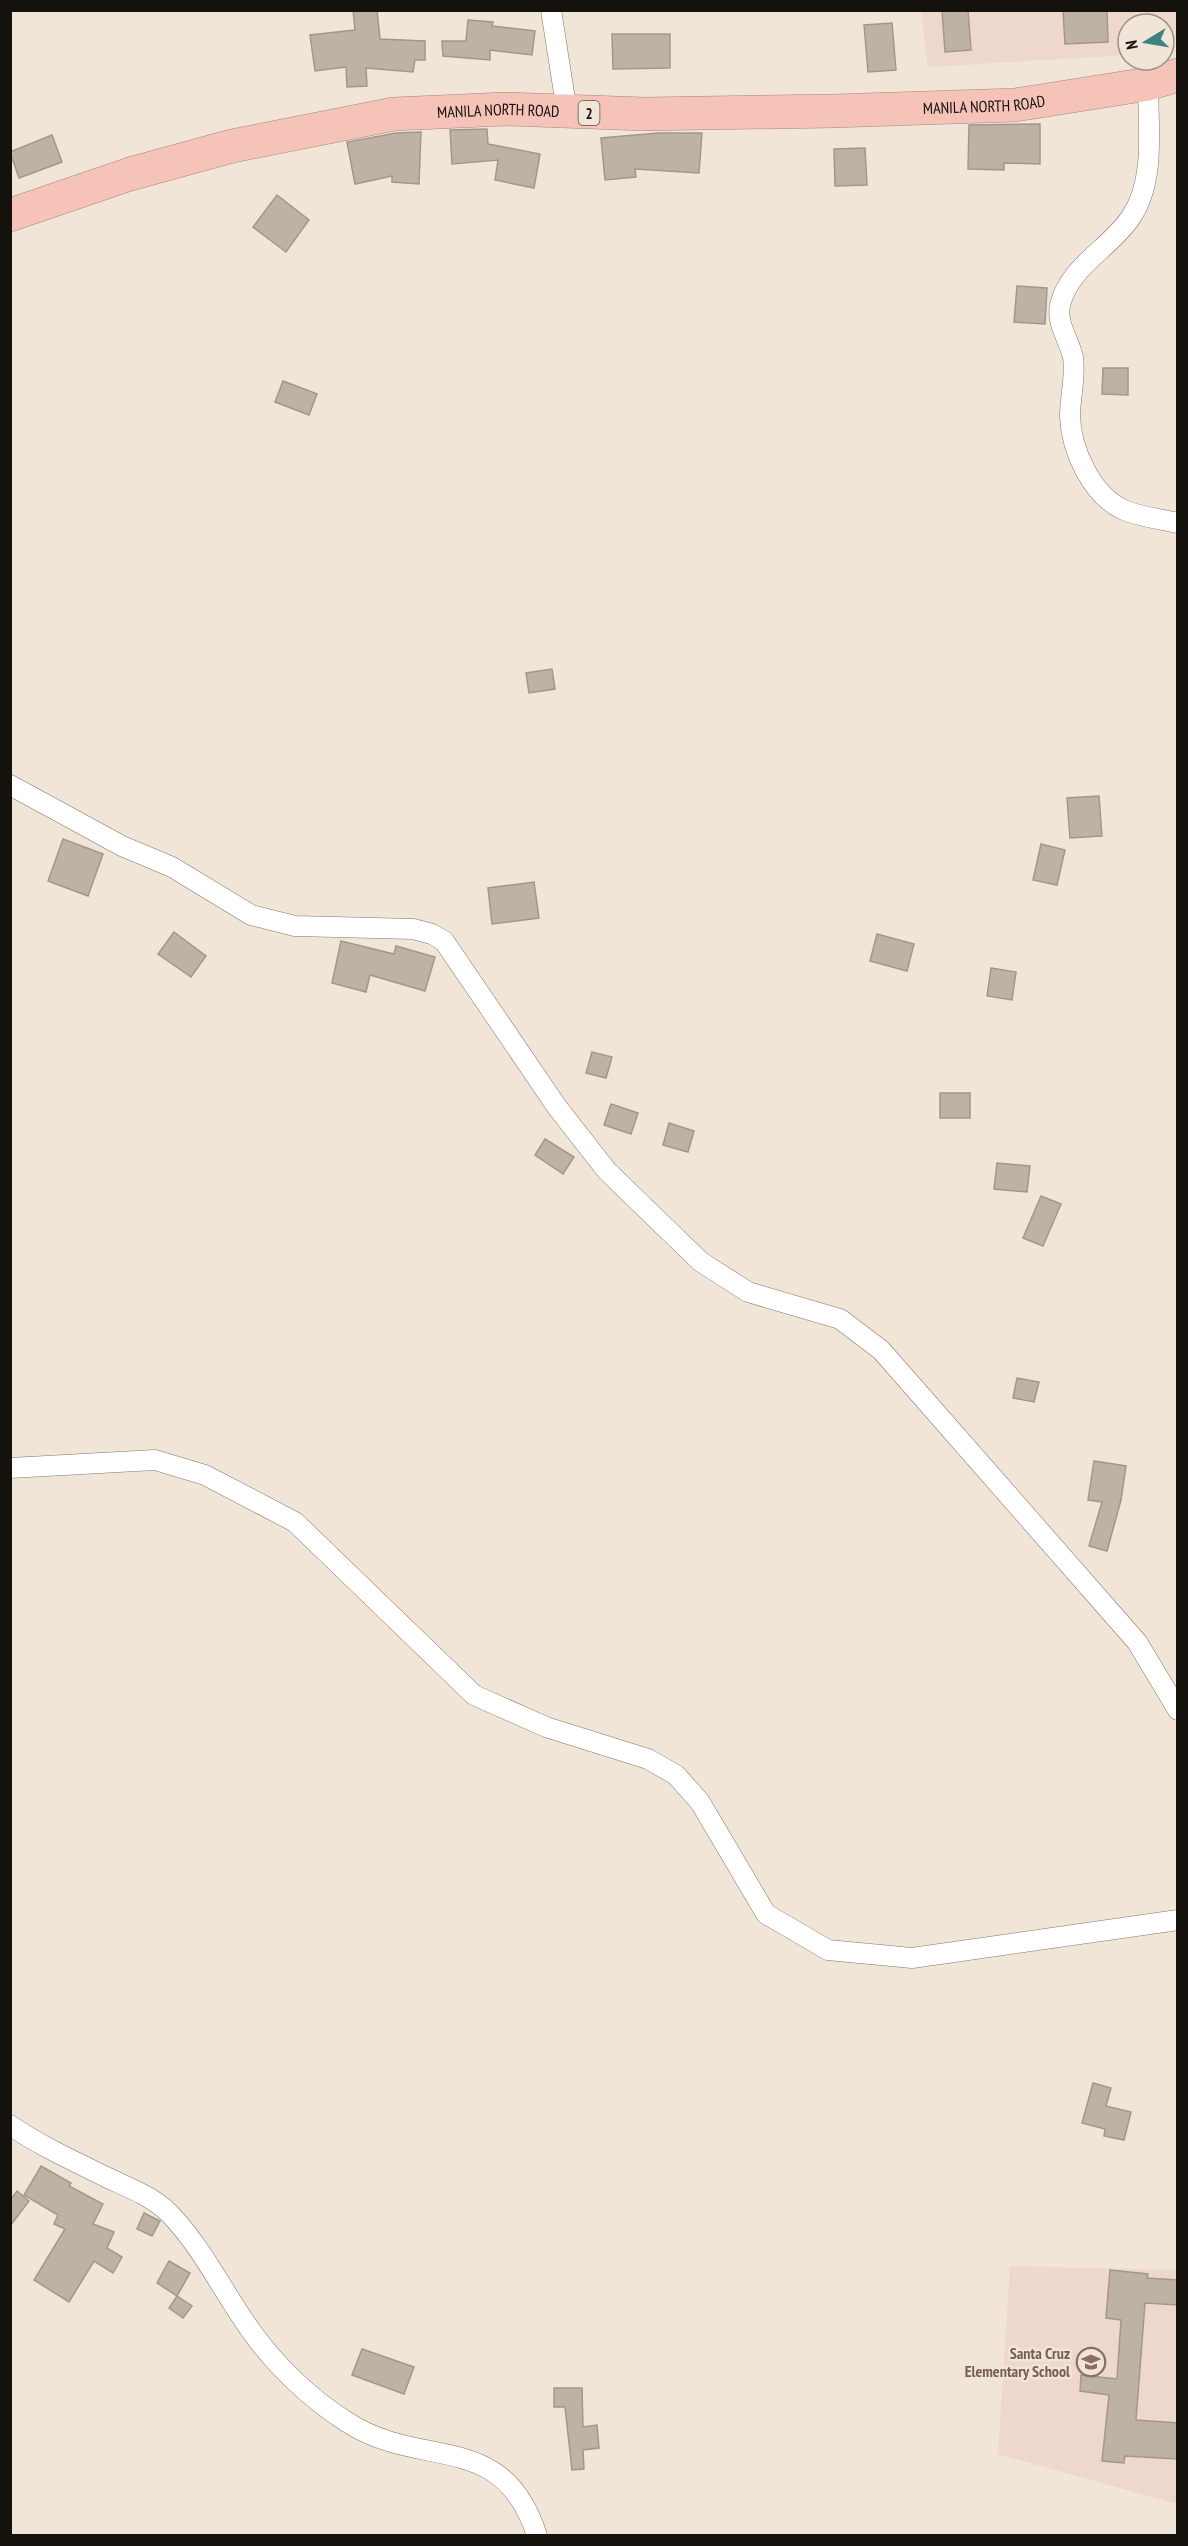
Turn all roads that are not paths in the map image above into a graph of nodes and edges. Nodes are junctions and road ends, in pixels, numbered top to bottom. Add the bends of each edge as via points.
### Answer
1 (551, 10) edge
2 (1163, 79) edge
3 (567, 112) junction
4 (10, 215) edge
5 (1178, 523) edge
6 (10, 785) edge
7 (10, 1468) edge
8 (1178, 1710) edge
9 (1178, 1920) edge
10 (10, 2125) edge
11 (537, 2535) edge

1 - 3 street
2 - 3 highway, MANILA NORTH ROAD / 2 via 1016,105 833,111
2 - 5 street via 1148,168 1131,218 1082,266 1071,281 1059,312 1073,358 1073,440 1099,492 1124,510
3 - 4 highway, MANILA NORTH ROAD / 2 via 505,109 394,114 232,146 130,174
6 - 8 street via 122,846 172,867 251,915 295,926 413,929 444,941 557,1107 607,1171 701,1262 748,1292 840,1319 881,1350 1137,1642
7 - 9 street via 155,1460 205,1475 295,1522 474,1695 546,1727 648,1759 676,1775 700,1802 766,1914 828,1950 912,1958
10 - 11 street via 167,2211 187,2233 276,2363 312,2395 362,2432 413,2448 466,2458 496,2471 519,2494

